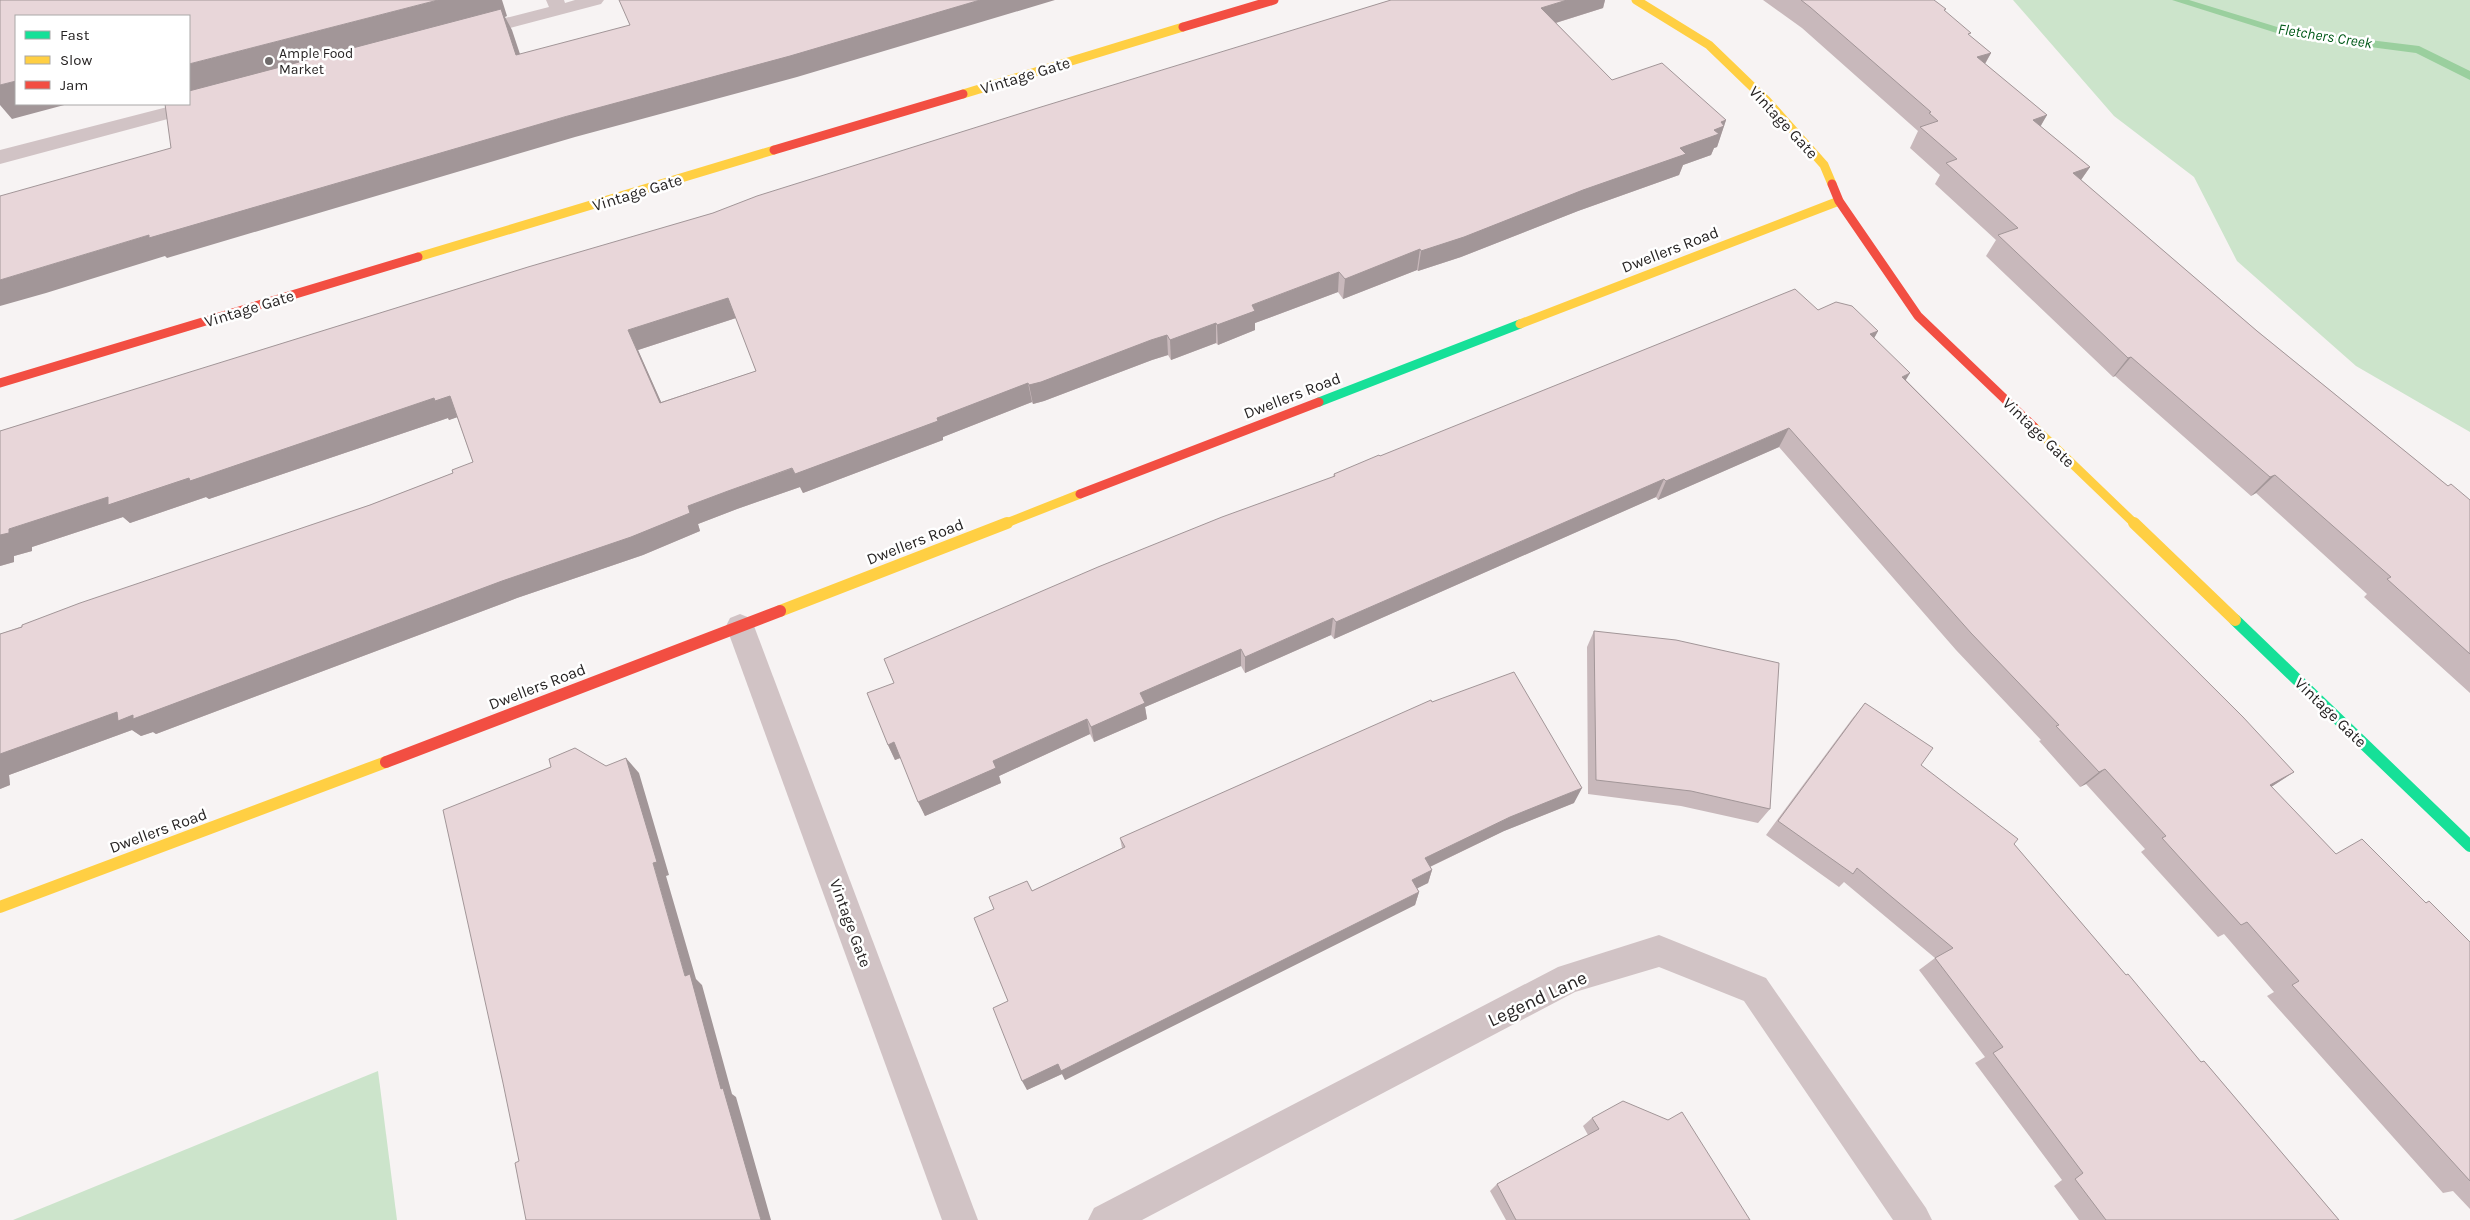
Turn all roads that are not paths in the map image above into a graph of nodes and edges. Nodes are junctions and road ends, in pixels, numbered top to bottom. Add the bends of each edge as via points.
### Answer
1 (595, 0) edge
2 (1274, 0) edge
3 (1636, 0) edge
4 (557, 5) edge
5 (463, 35) edge
6 (212, 101) edge
7 (0, 157) edge
8 (1839, 201) junction
9 (0, 383) edge
10 (740, 626) junction
11 (2470, 846) edge
12 (0, 906) edge
13 (960, 1220) edge
14 (1106, 1220) edge
15 (1914, 1220) edge

1 - 4 lane
2 - 9 street, Vintage Gate
3 - 8 street, Vintage Gate via 1709,45 1767,101 1824,165
4 - 5 lane
6 - 7 lane
8 - 10 street, Dwellers Road
8 - 11 street, Vintage Gate via 1918,316
10 - 12 street, Dwellers Road
10 - 13 street, Vintage Gate
14 - 15 street, Legend Lane via 1569,978 1659,951 1756,989

